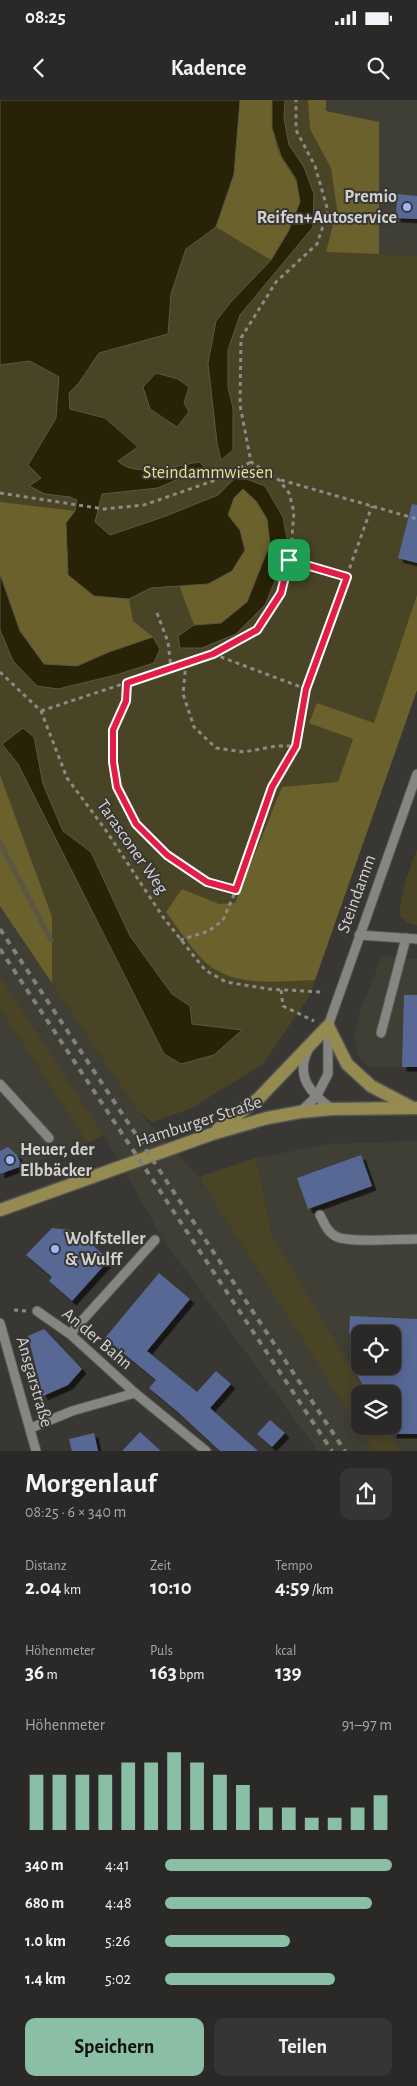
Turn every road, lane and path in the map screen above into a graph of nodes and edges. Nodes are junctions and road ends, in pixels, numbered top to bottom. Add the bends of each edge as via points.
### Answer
1 (296, 100) edge
2 (251, 462) junction
3 (279, 480) junction
4 (0, 493) edge
5 (372, 506) junction
6 (417, 519) edge
7 (289, 560) junction
8 (347, 577) junction
9 (157, 613) dead end
10 (213, 654) junction
11 (186, 663) junction
12 (171, 668) junction
13 (0, 672) edge
14 (127, 683) junction
15 (306, 689) junction
16 (41, 711) junction
17 (296, 746) junction
18 (417, 774) edge
19 (236, 890) junction
20 (359, 935) junction
21 (406, 938) junction
22 (417, 939) edge
23 (180, 940) junction
24 (280, 990) junction
25 (320, 992) dead end
26 (305, 1017) dead end
27 (328, 1026) junction
28 (381, 1034) dead end
29 (0, 1084) edge
30 (316, 1097) junction
31 (414, 1108) edge
32 (332, 1109) junction
33 (300, 1112) junction
34 (212, 1134) junction
35 (49, 1138) dead end
36 (0, 1210) edge
37 (320, 1215) dead end
38 (417, 1239) edge
39 (155, 1240) dead end
40 (37, 1311) dead end
41 (0, 1323) edge
42 (70, 1334) junction
43 (134, 1393) junction
44 (31, 1428) junction
45 (36, 1451) edge
46 (206, 1451) edge

1 - 2 path via 296,130 315,166 328,211 317,244 276,282 241,338 240,405
2 - 3 path
2 - 4 path via 213,481 144,505 104,509
3 - 5 path
3 - 7 path via 289,493 294,512
5 - 6 path
5 - 8 path
7 - 8 path
7 - 10 path via 281,593 257,630
8 - 15 path
9 - 12 path via 168,642
10 - 11 path
10 - 15 path
11 - 12 path
11 - 17 path via 183,694 194,728 216,748 244,752
12 - 14 path
13 - 16 path, Tarasconer Weg
14 - 16 path
14 - 19 path via 126,701 113,730 113,762 117,787 136,824 167,855 207,882
15 - 17 path
16 - 23 path, Tarasconer Weg via 66,778 105,829
17 - 19 path via 272,787
18 - 20 street, Steindamm
19 - 23 path via 223,920 209,931
20 - 21 street
20 - 27 street, Steindamm
21 - 22 street
21 - 28 street
23 - 24 path, Tarasconer Weg via 205,970 226,982
24 - 25 path, Tarasconer Weg
24 - 26 path via 283,1006
27 - 30 street, Steindamm via 328,1074
27 - 30 street, Steindamm via 307,1050 303,1070 308,1087
27 - 31 main road via 348,1064 371,1086
27 - 34 main road via 258,1099
29 - 35 street
30 - 32 street, Steindamm
30 - 33 street, Steindamm
31 - 32 main road, Hamburger Straße
32 - 33 main road, Hamburger Straße
33 - 34 main road, Hamburger Straße
34 - 36 main road, Hamburger Straße
37 - 38 street via 326,1228 336,1236
39 - 42 street
40 - 42 street, An der Bahn
41 - 44 street, Ansgarstraße
42 - 43 street, An der Bahn
43 - 44 street, An der Bahn via 72,1411
43 - 46 street, An der Bahn
44 - 45 street, Ansgarstraße

